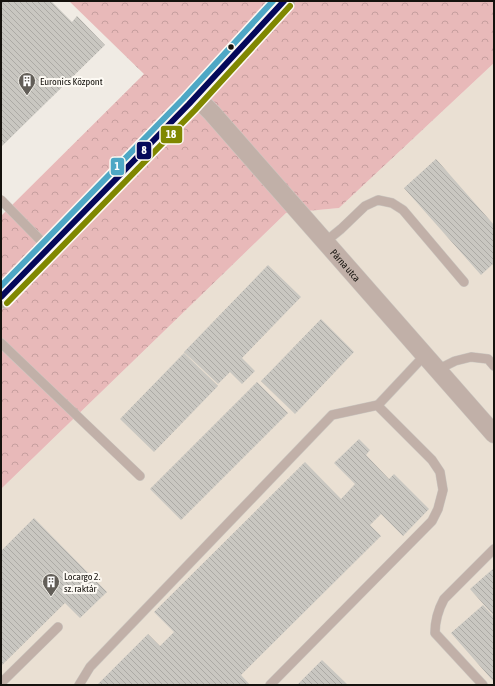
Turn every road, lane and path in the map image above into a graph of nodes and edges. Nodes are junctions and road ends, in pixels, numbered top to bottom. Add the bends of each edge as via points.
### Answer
1 (284, 1) edge
2 (196, 97) junction
3 (1, 200) edge
4 (325, 242) junction
5 (49, 249) junction
6 (464, 282) dead end
7 (1, 297) edge
8 (1, 343) edge
9 (424, 356) junction
10 (494, 366) edge
11 (437, 370) junction
12 (377, 405) junction
13 (494, 434) edge
14 (140, 476) dead end
15 (494, 549) edge
16 (58, 627) dead end
17 (1, 684) edge
18 (79, 685) edge
19 (270, 685) edge
20 (482, 685) edge

1 - 2 main road
2 - 4 street, Párna utca
2 - 5 main road
3 - 5 lane
4 - 6 lane via 365,206 378,200 392,203 403,210
4 - 9 street, Párna utca
5 - 7 main road
8 - 14 lane
9 - 11 street, Párna utca
9 - 12 lane
10 - 11 lane via 488,359 471,357
11 - 13 street, Párna utca
12 - 18 lane via 332,415 90,666
12 - 19 lane via 432,460 440,472 443,490 438,510 432,521
15 - 20 lane via 444,599 435,621 435,632
16 - 17 lane

